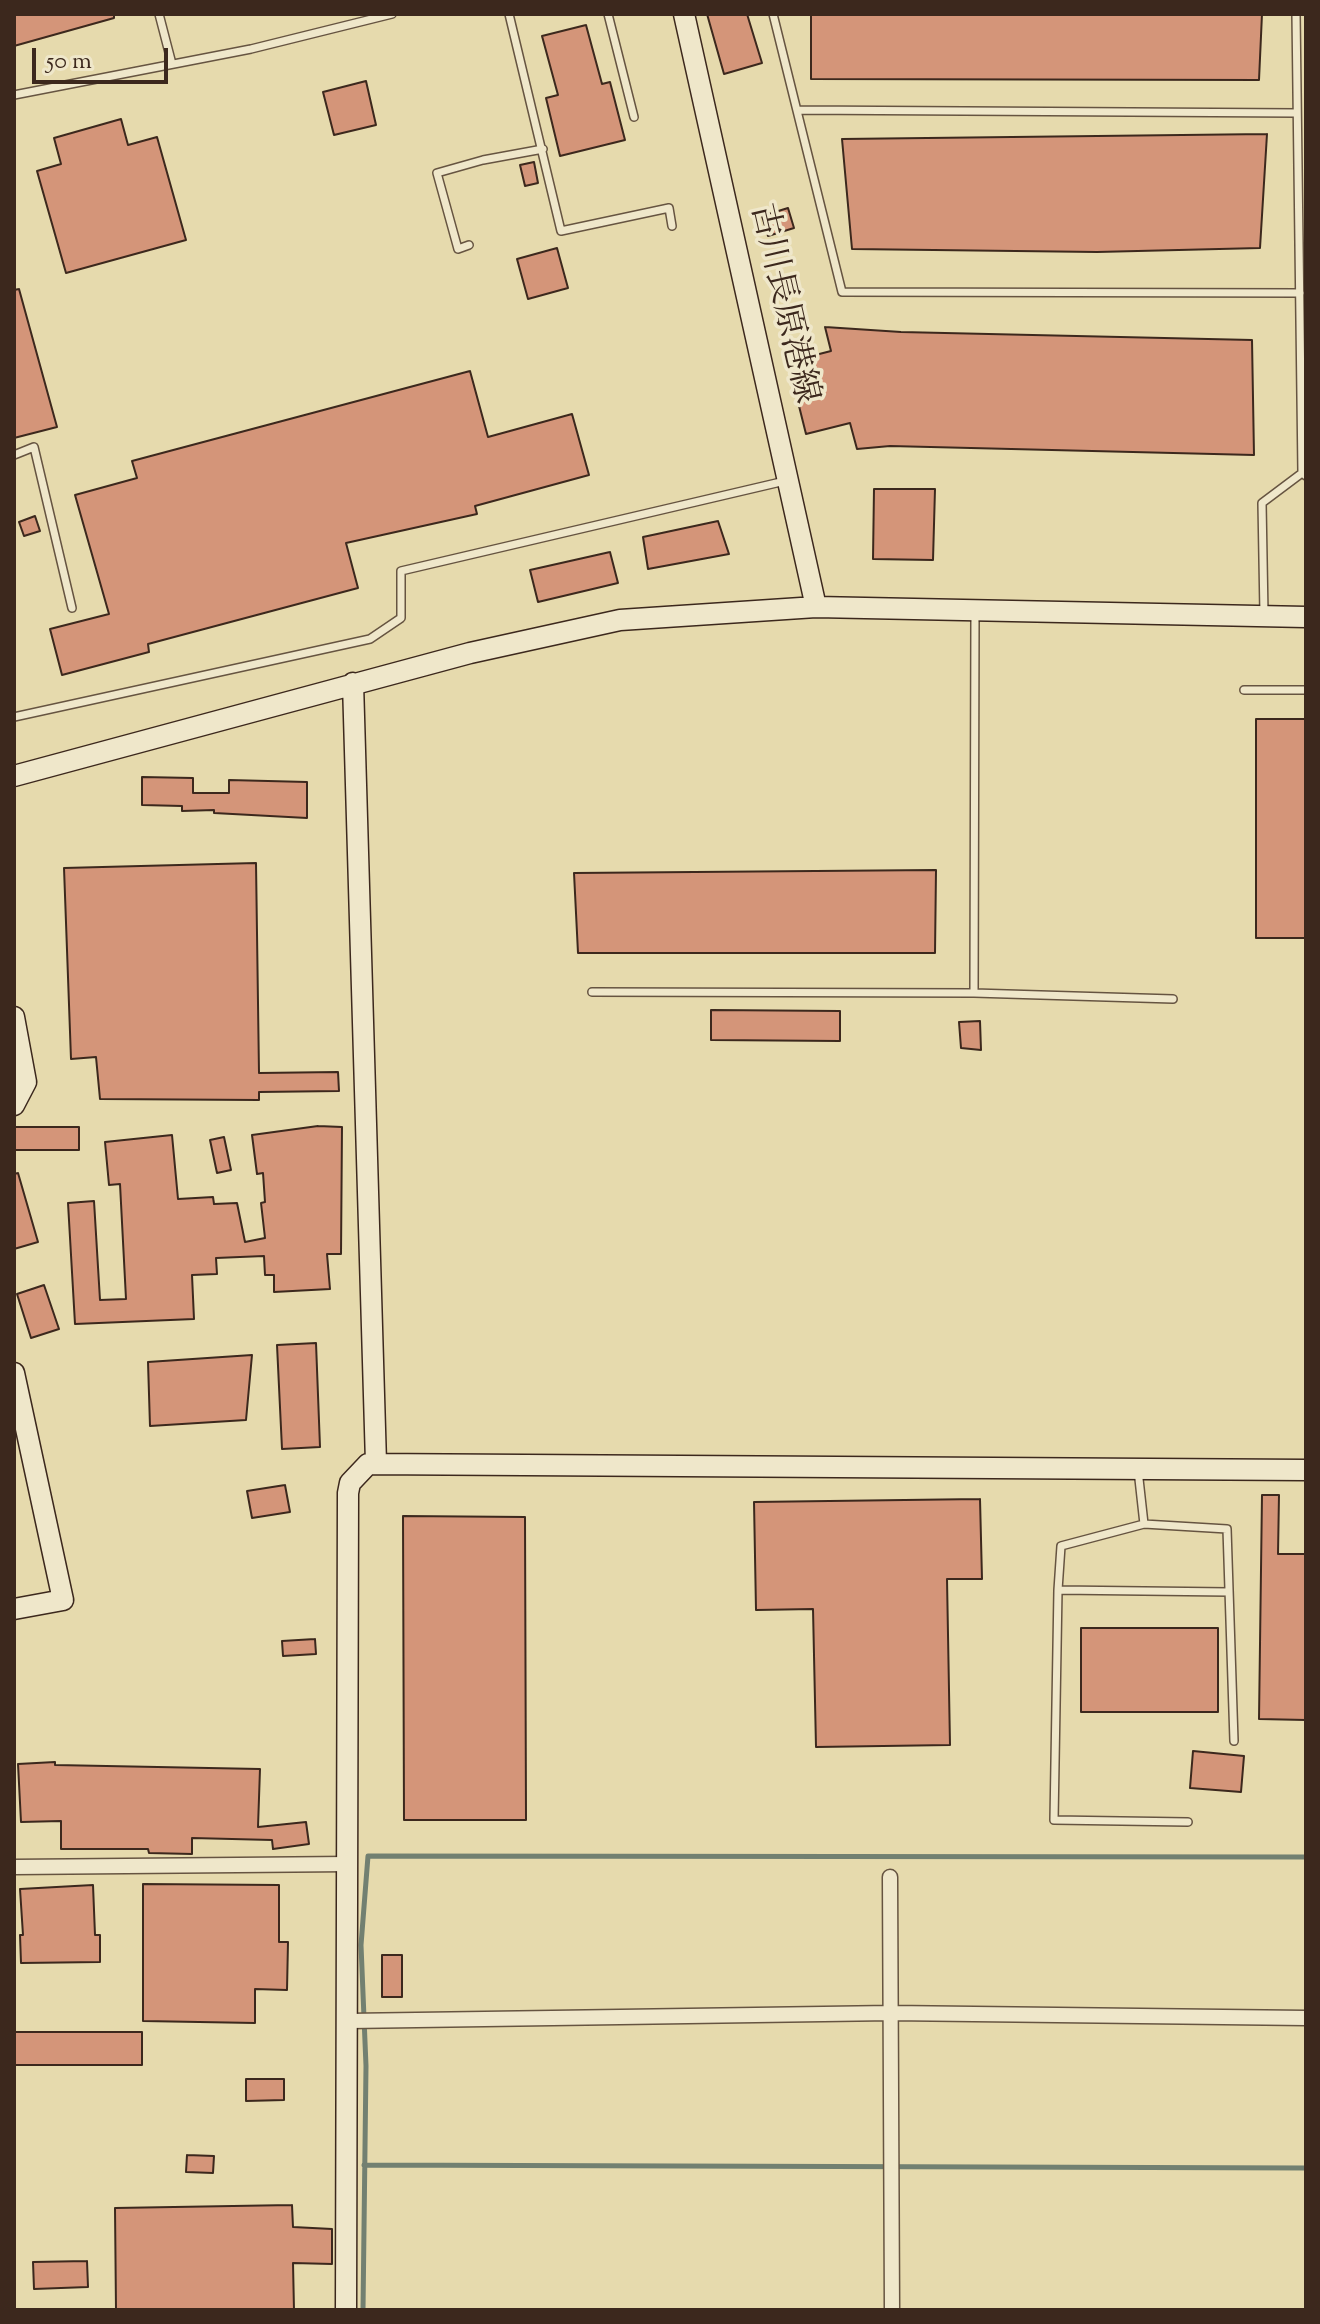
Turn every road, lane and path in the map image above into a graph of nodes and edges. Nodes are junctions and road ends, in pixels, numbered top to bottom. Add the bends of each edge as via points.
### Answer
1 (159, 14) edge
2 (388, 14) edge
3 (509, 14) edge
4 (608, 14) edge
5 (684, 14) edge
6 (773, 14) edge
7 (1296, 14) edge
8 (172, 64) junction
9 (14, 95) edge
10 (797, 110) junction
11 (1297, 113) junction
12 (634, 117) dead end
13 (543, 149) junction
14 (672, 226) dead end
15 (469, 245) dead end
16 (1300, 293) junction
17 (14, 455) edge
18 (1304, 474) edge
19 (787, 481) junction
20 (816, 607) junction
21 (72, 608) dead end
22 (975, 610) junction
23 (1264, 616) junction
24 (1306, 617) edge
25 (353, 683) junction
26 (1244, 690) dead end
27 (1306, 690) edge
28 (14, 717) edge
29 (14, 776) edge
30 (592, 992) dead end
31 (974, 993) junction
32 (1173, 999) dead end
33 (14, 1017) edge
34 (14, 1105) edge
35 (14, 1373) edge
36 (376, 1463) junction
37 (1138, 1469) junction
38 (1306, 1470) edge
39 (1144, 1524) junction
40 (1058, 1590) junction
41 (1229, 1592) junction
42 (14, 1609) edge
43 (1234, 1741) dead end
44 (1188, 1822) dead end
45 (349, 1864) junction
46 (14, 1867) edge
47 (890, 1877) dead end
48 (891, 2013) junction
49 (1306, 2018) edge
50 (352, 2020) junction
51 (346, 2310) edge
52 (892, 2310) edge

1 - 8 lane
2 - 8 lane
3 - 13 lane
4 - 12 lane
5 - 19 street, 古川長原港線
6 - 10 lane
7 - 11 lane
8 - 9 lane
10 - 11 lane
10 - 16 lane via 842,292
11 - 16 lane
13 - 14 lane via 561,231 669,208
13 - 15 lane via 437,173 458,249
16 - 18 lane
17 - 21 lane via 34,447
18 - 23 lane via 1262,503
19 - 20 street, 古川長原港線
19 - 28 lane via 401,571 401,618 370,639
20 - 22 street
20 - 25 street via 620,620
22 - 23 street
22 - 31 lane
23 - 24 street
25 - 29 street
25 - 36 street
26 - 27 lane
30 - 31 lane
31 - 32 lane
33 - 34 street via 26,1082
35 - 42 street via 63,1600
36 - 37 street
36 - 45 street via 357,1474 348,1493
37 - 38 street
37 - 39 lane
39 - 40 lane via 1061,1546
39 - 41 lane via 1227,1529
40 - 41 lane
40 - 44 lane via 1054,1820
41 - 43 lane
45 - 46 street
45 - 50 street
47 - 48 street
48 - 49 street
48 - 50 street
48 - 52 street
50 - 51 street

